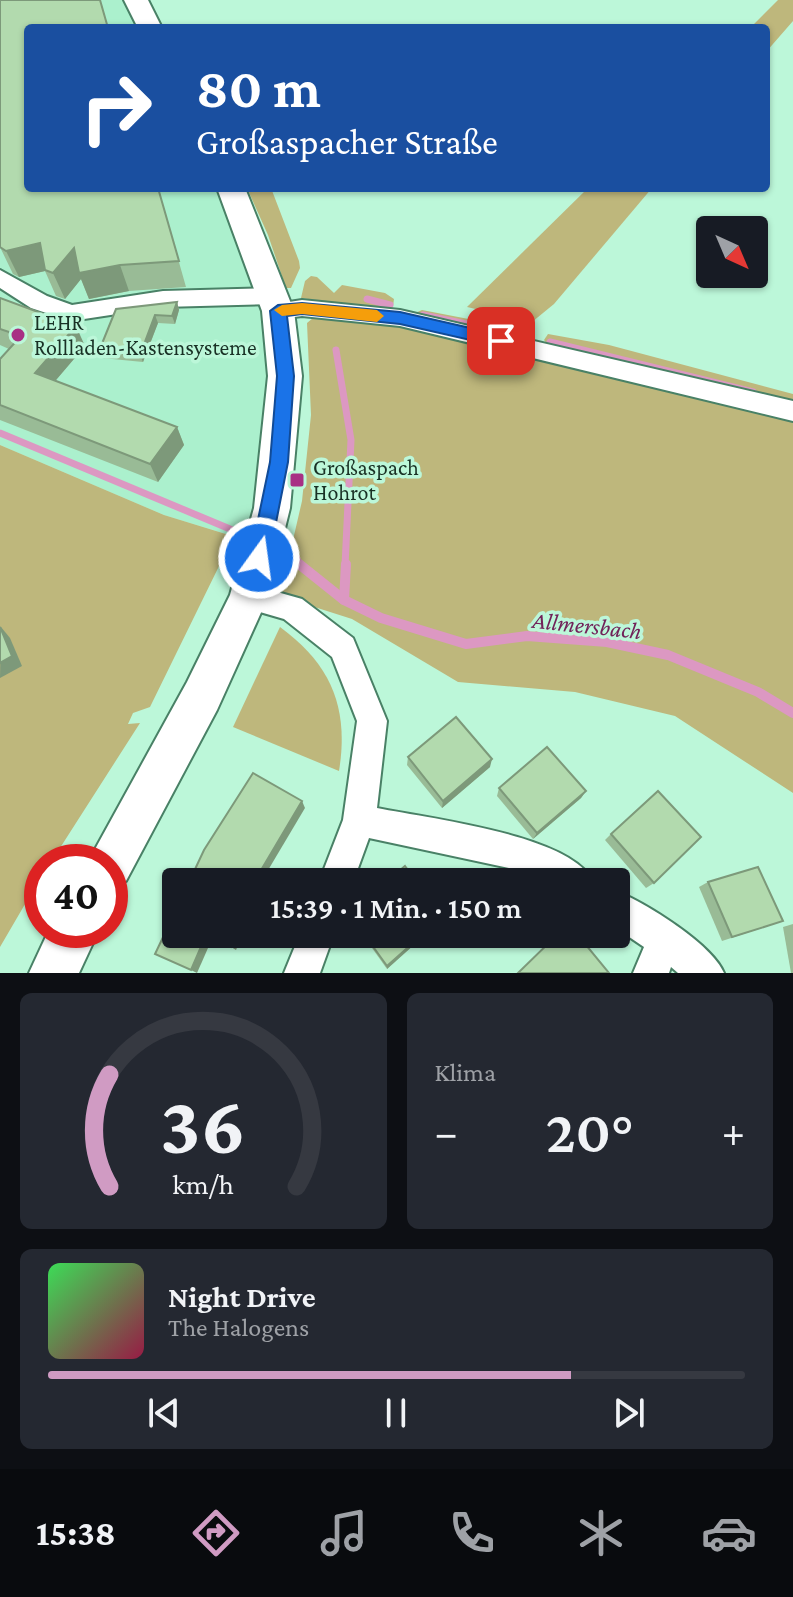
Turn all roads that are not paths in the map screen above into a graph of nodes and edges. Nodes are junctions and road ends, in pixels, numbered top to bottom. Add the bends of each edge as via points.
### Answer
1 (136, 0) edge
2 (148, 24) edge
3 (233, 192) edge
4 (0, 278) edge
5 (276, 303) junction
6 (793, 411) edge
7 (249, 597) junction
8 (359, 820) junction
9 (121, 844) edge
10 (341, 868) edge
11 (554, 868) edge
12 (630, 917) edge
13 (665, 940) junction
14 (66, 948) edge
15 (312, 948) edge
16 (53, 973) edge
17 (302, 973) edge
18 (651, 973) edge
19 (706, 973) edge

1 - 2 street
3 - 5 street
4 - 5 street via 39,302 71,313 163,299
5 - 6 street via 400,318
5 - 7 street via 285,376 279,462
7 - 8 street via 292,608 343,648 372,721
7 - 9 street
8 - 10 street
8 - 11 street via 538,858
12 - 13 street
13 - 18 street
13 - 19 street
14 - 16 street
15 - 17 street

